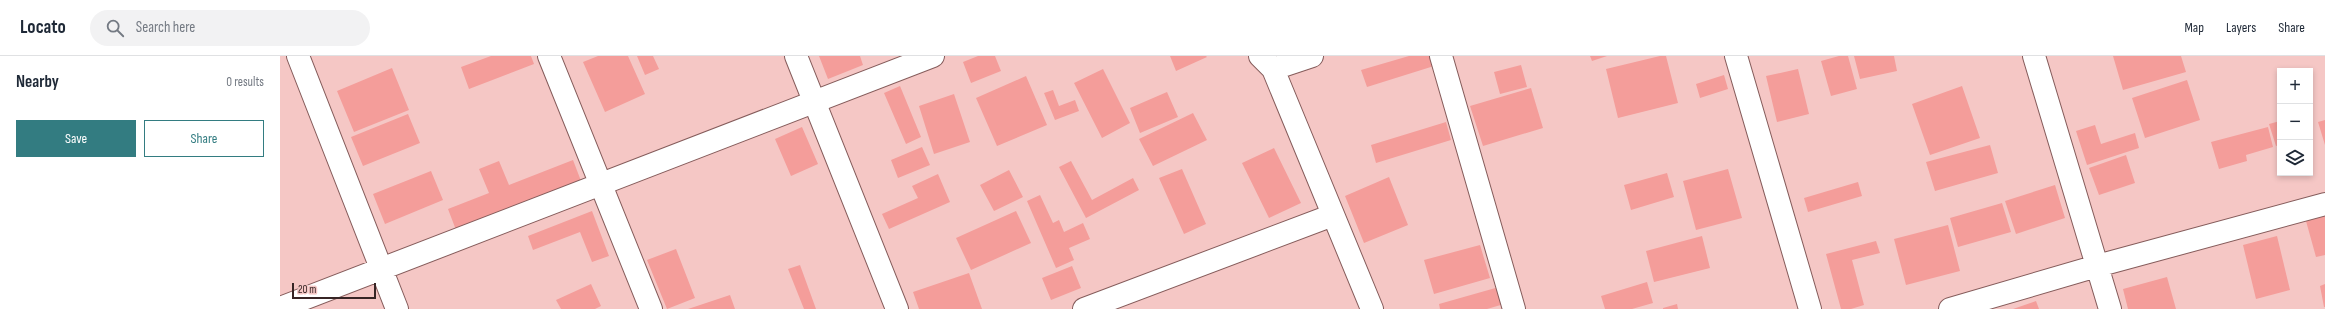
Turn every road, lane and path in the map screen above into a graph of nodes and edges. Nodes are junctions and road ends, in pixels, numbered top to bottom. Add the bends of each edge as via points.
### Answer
1 (298, 56) edge
2 (550, 56) edge
3 (796, 56) edge
4 (933, 56) edge
5 (1312, 56) edge
6 (1441, 56) edge
7 (1736, 56) edge
8 (2034, 56) edge
9 (1266, 62) edge
10 (815, 102) junction
11 (600, 184) junction
12 (2325, 204) edge
13 (1333, 215) junction
14 (2097, 266) junction
15 (381, 269) junction
16 (280, 308) edge
17 (397, 309) edge
18 (651, 309) edge
19 (897, 309) edge
20 (1084, 309) edge
21 (1372, 309) edge
22 (1514, 309) edge
23 (1810, 309) edge
24 (1950, 309) edge
25 (2110, 309) edge

1 - 15 street
2 - 11 street
3 - 10 street
4 - 10 street
5 - 9 street
6 - 22 street
7 - 23 street
8 - 14 street
9 - 13 street
10 - 11 street
10 - 19 street
11 - 15 street
11 - 18 street
12 - 14 street
13 - 20 street
13 - 21 street
14 - 24 street
14 - 25 street
15 - 16 street
15 - 17 street

